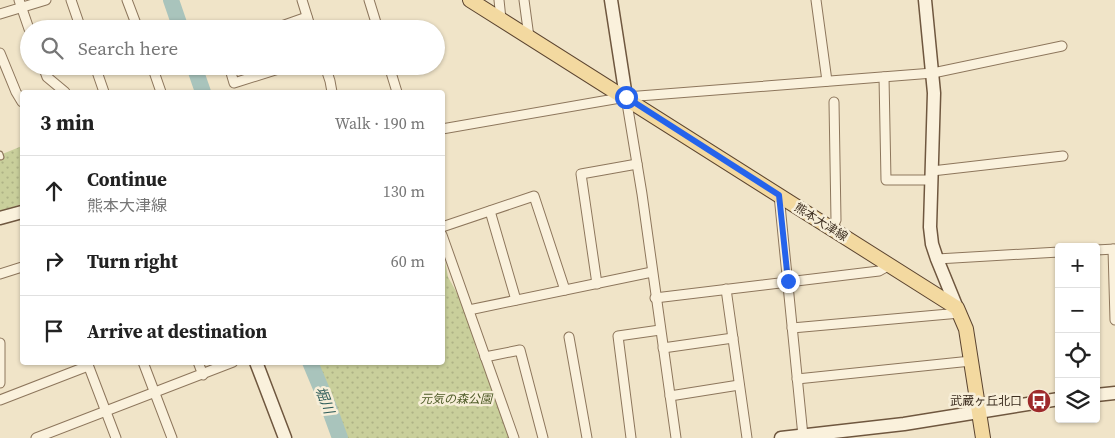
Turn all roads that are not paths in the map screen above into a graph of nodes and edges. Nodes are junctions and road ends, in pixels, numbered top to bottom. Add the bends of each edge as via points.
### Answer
1 (46, 0) edge
2 (71, 0) edge
3 (127, 0) edge
4 (302, 0) edge
5 (369, 0) edge
6 (470, 0) edge
7 (499, 0) edge
8 (524, 0) edge
9 (612, 0) edge
10 (816, 0) edge
11 (925, 0) edge
12 (20, 4) edge
13 (0, 14) edge
14 (307, 17) junction
15 (501, 19) junction
16 (26, 20) edge
17 (78, 20) edge
18 (135, 20) edge
19 (298, 20) edge
20 (308, 20) edge
21 (375, 20) edge
22 (529, 37) junction
23 (1062, 46) dead end
24 (0, 53) edge
25 (933, 73) junction
26 (46, 75) edge
27 (97, 75) edge
28 (155, 75) edge
29 (231, 75) edge
30 (259, 75) edge
31 (328, 75) edge
32 (392, 75) edge
33 (884, 77) junction
34 (827, 81) junction
35 (63, 90) edge
36 (103, 90) edge
37 (160, 90) edge
38 (332, 90) edge
39 (396, 90) edge
40 (626, 97) junction
41 (20, 99) edge
42 (834, 102) dead end
43 (445, 128) edge
44 (1063, 156) dead end
45 (637, 164) junction
46 (932, 176) junction
47 (779, 195) junction
48 (490, 211) junction
49 (20, 213) edge
50 (0, 218) edge
51 (445, 226) edge
52 (832, 228) junction
53 (445, 243) edge
54 (1114, 249) edge
55 (1100, 250) edge
56 (1055, 252) edge
57 (937, 259) junction
58 (890, 265) junction
59 (20, 268) edge
60 (652, 272) junction
61 (0, 274) edge
62 (788, 281) junction
63 (597, 284) junction
64 (726, 289) junction
65 (564, 290) junction
66 (656, 298) junction
67 (516, 300) junction
68 (469, 310) junction
69 (959, 310) junction
70 (1115, 320) edge
71 (792, 328) junction
72 (660, 330) junction
73 (569, 337) dead end
74 (733, 338) junction
75 (0, 343) edge
76 (663, 348) junction
77 (485, 357) junction
78 (971, 361) junction
79 (86, 365) edge
80 (88, 365) edge
81 (144, 365) edge
82 (199, 365) edge
83 (227, 365) edge
84 (257, 365) edge
85 (203, 375) junction
86 (797, 379) junction
87 (0, 383) edge
88 (739, 385) junction
89 (1115, 393) edge
90 (155, 394) junction
91 (1100, 395) edge
92 (670, 396) junction
93 (0, 400) edge
94 (1055, 400) edge
95 (106, 411) junction
96 (979, 411) junction
97 (802, 436) junction
98 (36, 438) edge
99 (116, 438) edge
100 (172, 438) edge
101 (285, 438) edge
102 (514, 438) edge
103 (543, 438) edge
104 (587, 438) edge
105 (631, 438) edge
106 (676, 438) edge
107 (746, 438) edge
108 (781, 438) edge
109 (984, 438) edge

1 - 12 street
2 - 17 street
3 - 18 street
4 - 14 street
5 - 21 street
6 - 15 main road, 熊本大津線
7 - 15 street
8 - 22 street
9 - 40 street
10 - 34 street
11 - 25 street
12 - 13 street
12 - 16 street
14 - 19 street
14 - 20 street
15 - 22 main road, 熊本大津線
22 - 40 main road, 熊本大津線
23 - 25 street
24 - 41 street
25 - 33 street
25 - 46 street
26 - 35 street
27 - 36 street
28 - 37 street
29 - 30 street via 234,83
31 - 38 street
32 - 39 street
33 - 34 street
33 - 46 street via 886,180
34 - 40 street
40 - 43 street
40 - 45 street
40 - 47 main road, 熊本大津線
42 - 52 street via 836,220
44 - 46 street
45 - 60 street
45 - 63 street via 581,174
46 - 57 street via 930,227
47 - 52 main road, 熊本大津線
47 - 62 street
48 - 51 street
48 - 65 street via 534,196
48 - 67 street
49 - 50 street
52 - 58 main road, 熊本大津線
53 - 68 street
54 - 55 street
54 - 70 street
56 - 57 street
57 - 69 street
58 - 62 street via 879,271
58 - 69 main road, 熊本大津線
59 - 61 street
60 - 63 street
60 - 66 street
62 - 64 street
62 - 71 street
63 - 65 street
64 - 66 street
64 - 74 street
65 - 67 street
66 - 72 street
67 - 68 street
68 - 77 street
69 - 71 street
69 - 78 main road
71 - 86 street
72 - 76 street
72 - 105 street via 618,336
73 - 104 street
74 - 76 street
74 - 88 street
75 - 87 street
76 - 92 street
77 - 102 street
77 - 103 street via 520,350
78 - 86 street
78 - 96 main road
79 - 93 street
80 - 95 street
81 - 90 street
82 - 85 street
83 - 85 street
84 - 101 street
85 - 90 street
86 - 97 street
88 - 92 street
88 - 107 street
89 - 91 street
90 - 95 street
90 - 100 street
92 - 106 street
94 - 96 street
95 - 98 street
95 - 99 street
96 - 97 street
96 - 109 main road
97 - 108 street

